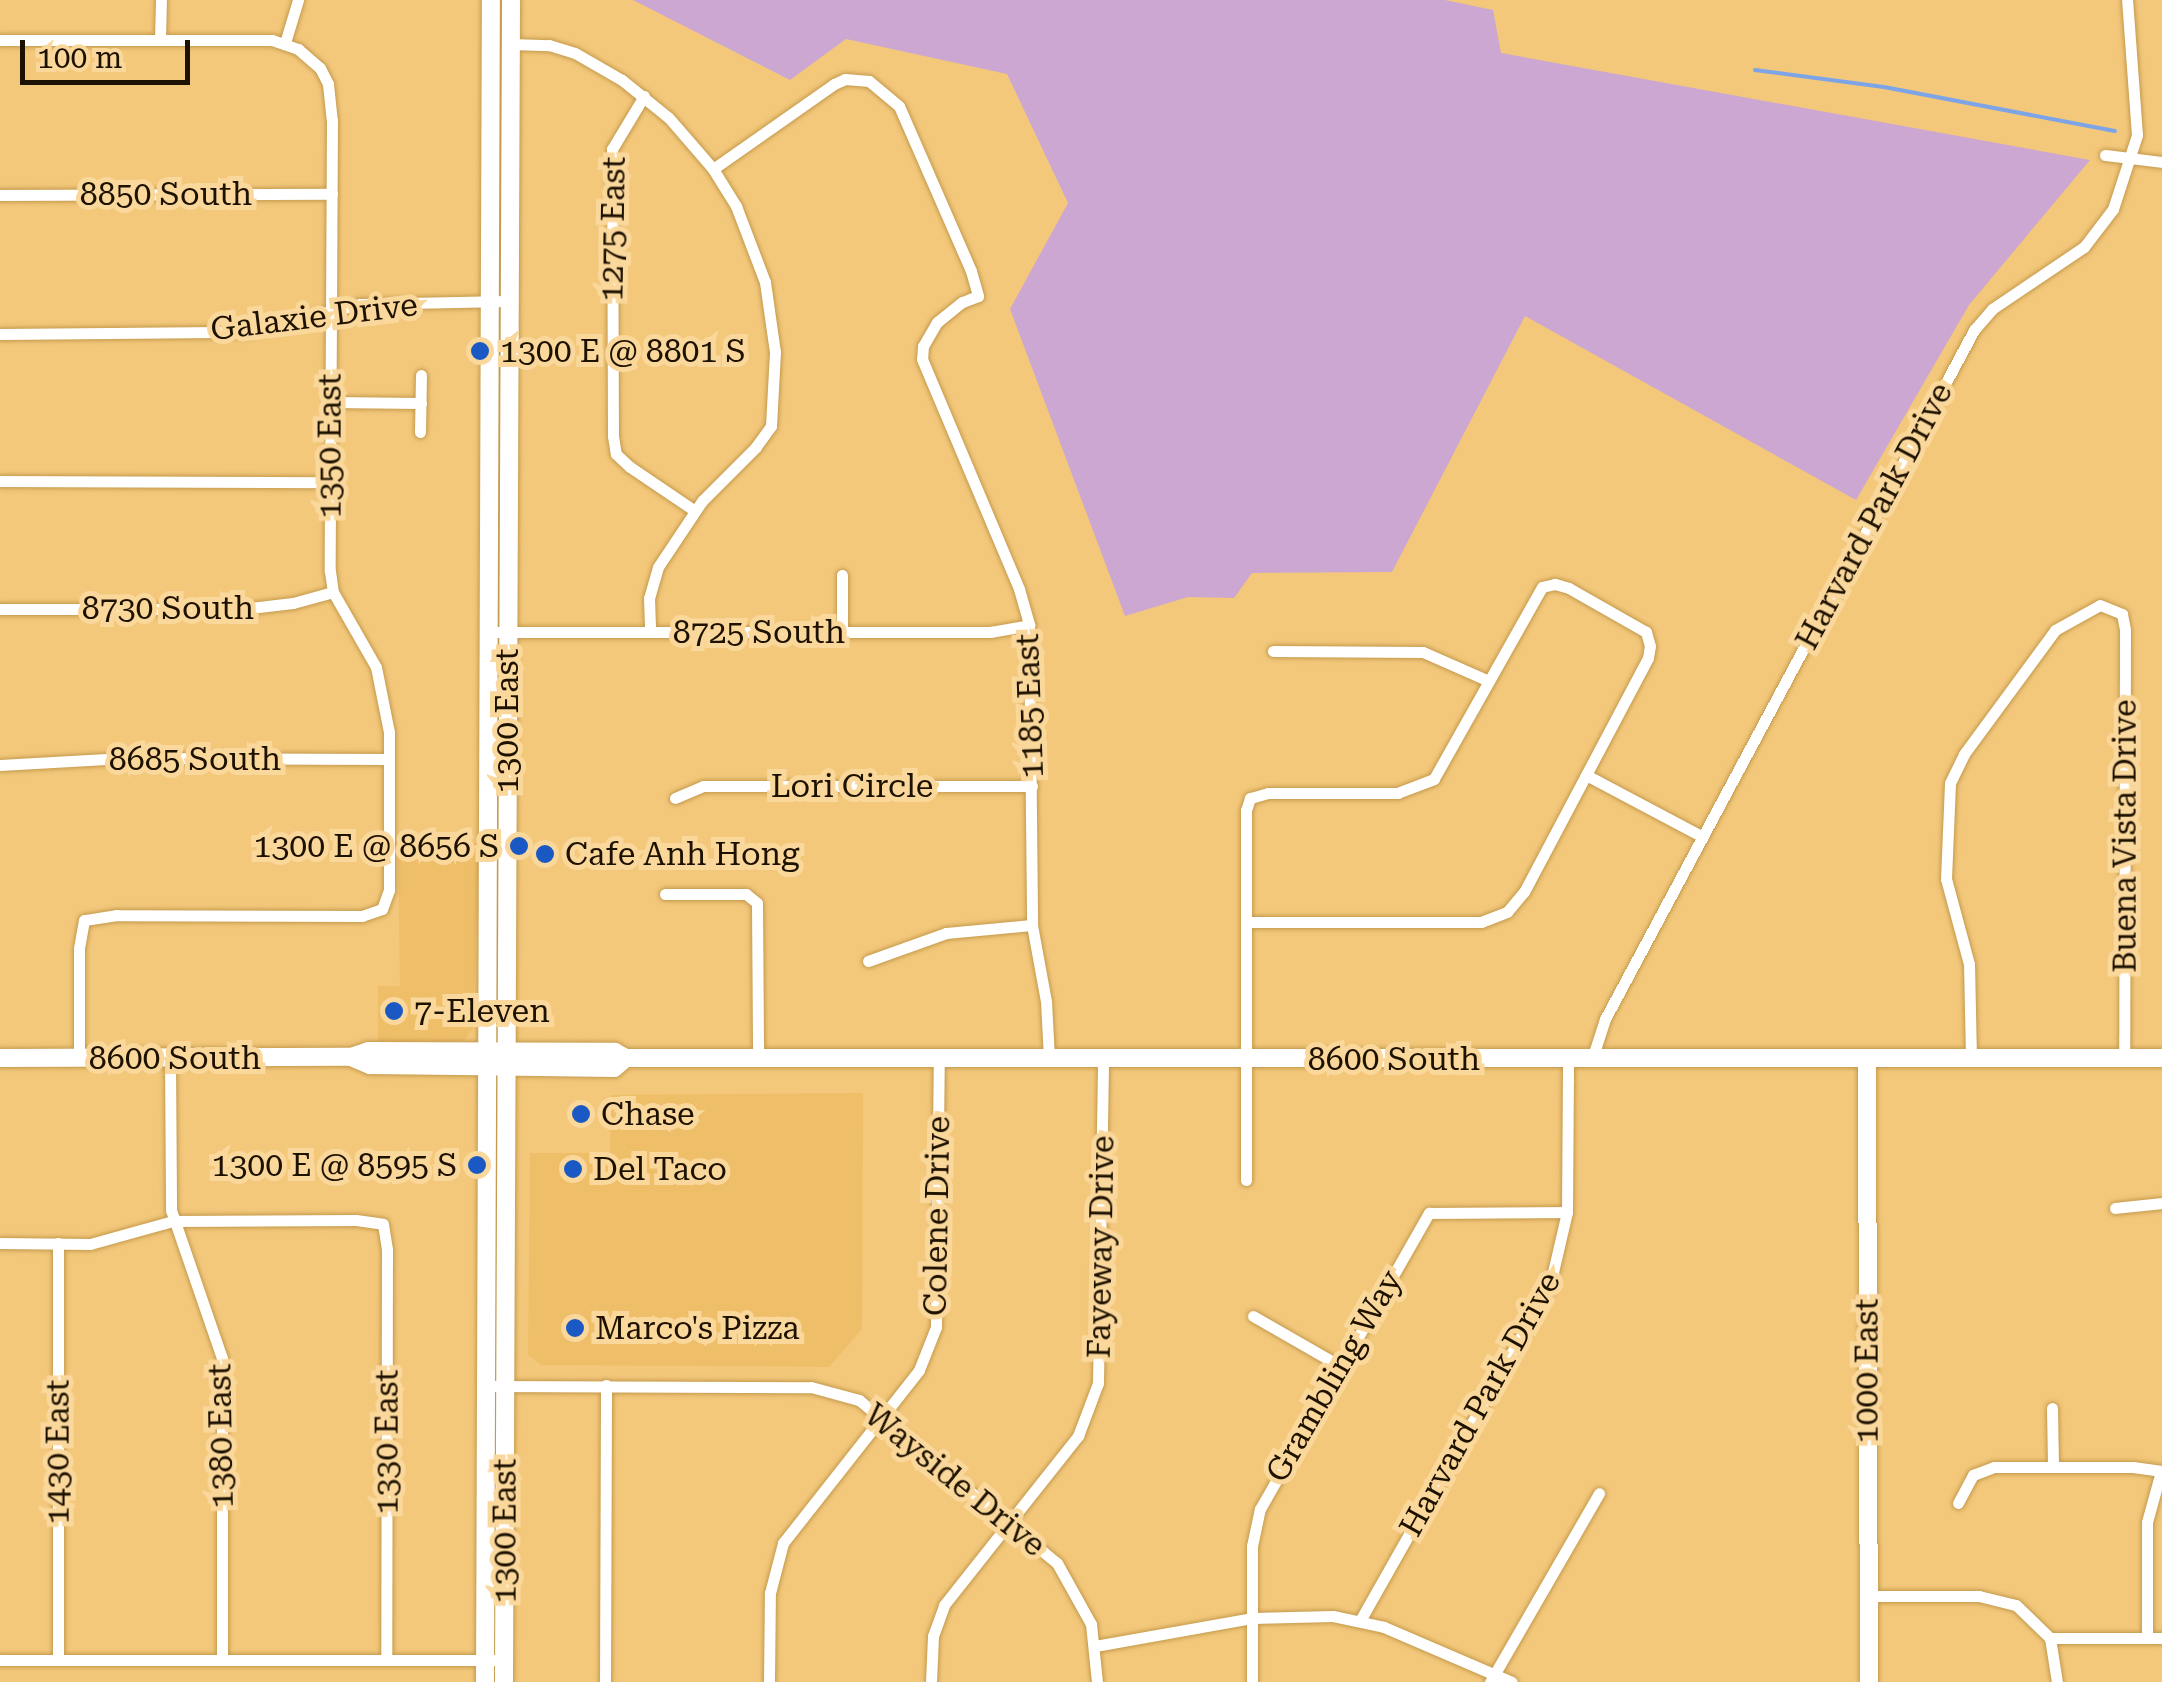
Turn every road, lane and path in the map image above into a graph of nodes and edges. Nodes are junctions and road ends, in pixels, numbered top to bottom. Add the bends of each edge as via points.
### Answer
1 (160, 0) edge
2 (298, 0) edge
3 (490, 0) edge
4 (511, 0) edge
5 (2127, 0) edge
6 (0, 40) edge
7 (160, 40) junction
8 (285, 43) junction
9 (511, 44) junction
10 (644, 96) junction
11 (2105, 154) dead end
12 (2132, 158) junction
13 (2162, 162) edge
14 (713, 169) junction
15 (332, 194) junction
16 (0, 195) edge
17 (499, 301) junction
18 (332, 310) junction
19 (0, 334) edge
20 (421, 375) dead end
21 (330, 402) junction
22 (420, 403) junction
23 (420, 432) dead end
24 (0, 482) edge
25 (330, 482) junction
26 (695, 511) junction
27 (842, 574) dead end
28 (333, 592) junction
29 (0, 608) edge
30 (1029, 625) junction
31 (497, 632) junction
32 (650, 632) junction
33 (842, 632) junction
34 (1274, 651) dead end
35 (1489, 680) junction
36 (389, 759) junction
37 (0, 765) edge
38 (1586, 775) junction
39 (1032, 786) junction
40 (675, 798) dead end
41 (1702, 838) junction
42 (665, 894) dead end
43 (1246, 922) junction
44 (1032, 926) junction
45 (868, 962) dead end
46 (0, 1058) edge
47 (80, 1058) junction
48 (170, 1058) junction
49 (758, 1058) junction
50 (940, 1058) junction
51 (1103, 1058) junction
52 (1971, 1058) junction
53 (2162, 1058) edge
54 (496, 1059) junction
55 (1050, 1059) junction
56 (1246, 1059) junction
57 (1568, 1059) junction
58 (1592, 1059) junction
59 (2124, 1059) junction
60 (1867, 1061) junction
61 (1246, 1180) dead end
62 (2162, 1203) edge
63 (2115, 1208) dead end
64 (1567, 1212) junction
65 (173, 1221) junction
66 (0, 1243) edge
67 (58, 1243) junction
68 (1253, 1316) dead end
69 (1340, 1366) junction
70 (606, 1385) junction
71 (496, 1386) junction
72 (2052, 1408) dead end
73 (881, 1416) junction
74 (2053, 1466) junction
75 (2162, 1471) edge
76 (1599, 1493) dead end
77 (1958, 1503) dead end
78 (1009, 1522) junction
79 (1870, 1596) junction
80 (1252, 1618) junction
81 (1361, 1619) junction
82 (2050, 1638) junction
83 (2147, 1638) junction
84 (2162, 1638) edge
85 (1095, 1646) junction
86 (0, 1660) edge
87 (58, 1660) junction
88 (222, 1660) junction
89 (386, 1660) junction
90 (495, 1660) junction
91 (1492, 1678) edge
92 (485, 1682) edge
93 (504, 1682) edge
94 (605, 1682) edge
95 (768, 1682) edge
96 (932, 1682) edge
97 (1097, 1682) edge
98 (1252, 1682) edge
99 (1512, 1682) edge
100 (1869, 1682) edge
101 (2057, 1682) edge

1 - 7 street
2 - 8 street
3 - 17 main road, 1300 East
4 - 9 main road, 1300 East
5 - 12 street, Harvard Park Drive via 2138,116
6 - 7 street
7 - 8 street
8 - 15 street, 1350 East via 320,68 328,84
9 - 10 street via 550,46 599,65
9 - 17 main road, 1300 East
10 - 14 street
10 - 26 street, 1275 East via 612,149 613,436 616,454
11 - 12 street
12 - 13 street
12 - 41 street, Harvard Park Drive via 2114,209 2084,247 1992,309 1974,330
14 - 26 street via 753,245 772,318 774,413 756,448
14 - 30 street, 1185 East via 845,79 870,81 890,94 978,296 938,322 923,346 924,372
15 - 16 street, 8850 South
15 - 18 street, 1350 East
17 - 18 street, Galaxie Drive via 384,302
17 - 31 main road, 1300 East
18 - 19 street, Galaxie Drive via 246,332
18 - 21 street, 1350 East
20 - 22 street
21 - 22 street
21 - 25 street, 1350 East
22 - 23 street
24 - 25 street
25 - 28 street, 1350 East
26 - 32 street via 654,576
27 - 33 street
28 - 29 street, 8730 South via 268,608
28 - 36 street via 376,667
30 - 33 street, 8725 South via 990,632
30 - 39 street, 1185 East
31 - 32 street, 8725 South
31 - 54 main road, 1300 East
32 - 33 street, 8725 South
34 - 35 street via 1424,652
35 - 38 street via 1533,597 1549,584 1638,626 1650,646
35 - 43 street via 1446,762 1424,786 1250,798
36 - 37 street, 8685 South via 124,758
36 - 47 street via 388,890 382,909 362,916 84,920
38 - 41 street
38 - 43 street via 1517,903 1495,919
39 - 40 street, Lori Circle via 703,786
39 - 44 street, 1185 East
41 - 58 street, Harvard Park Drive via 1599,1032
42 - 49 street via 746,894 757,903
43 - 56 street
44 - 45 street via 946,933
44 - 55 street, 1185 East
46 - 47 main road, 8600 South
47 - 48 main road, 8600 South
48 - 54 main road, 8600 South via 351,1057 370,1065
48 - 65 street, 1380 East
49 - 50 main road, 8600 South
49 - 54 main road, 8600 South via 626,1058 614,1068
50 - 55 main road, 8600 South
50 - 73 street, Colene Drive via 938,1312 919,1370
51 - 55 main road, 8600 South
51 - 56 main road, 8600 South
51 - 78 street, Fayeway Drive via 1098,1383 1078,1436
52 - 59 main road, 8600 South
52 - 59 street, Buena Vista Drive via 1969,964 1946,879 1950,782 2055,630 2100,605 2122,614 2126,630
52 - 60 main road, 8600 South
53 - 59 main road, 8600 South
54 - 71 main road, 1300 East
56 - 57 main road, 8600 South
56 - 61 street
57 - 58 main road, 8600 South
57 - 64 street, Harvard Park Drive
58 - 60 main road, 8600 South
60 - 79 main road, 1000 East
62 - 63 street
64 - 69 street, Grambling Way via 1429,1213
64 - 81 street, Harvard Park Drive via 1550,1286
65 - 67 street via 106,1241
65 - 88 street, 1380 East via 222,1358
65 - 89 street, 1330 East via 383,1224
66 - 67 street
67 - 87 street, 1430 East
68 - 69 street
69 - 80 street, Grambling Way via 1260,1508 1252,1546
70 - 71 street, Wayside Drive
70 - 73 street, Wayside Drive via 828,1388
70 - 94 street
71 - 90 main road, 1300 East
72 - 74 street
73 - 78 street, Wayside Drive
73 - 95 street, Colene Drive via 783,1542 770,1593
74 - 75 street
74 - 77 street via 1982,1469 1966,1482
75 - 83 street via 2148,1522
76 - 91 street
78 - 85 street, Wayside Drive via 1072,1584
78 - 96 street, Fayeway Drive via 944,1606 933,1636
79 - 82 street via 1998,1598 2030,1614
79 - 100 main road, 1000 East
80 - 81 street
80 - 85 street
80 - 98 street, Grambling Way
81 - 91 street
82 - 83 street
82 - 101 street
83 - 84 street
85 - 97 street, Wayside Drive
86 - 87 street
87 - 88 street
88 - 89 street
89 - 90 street
90 - 92 main road, 1300 East
90 - 93 main road, 1300 East
91 - 99 street

